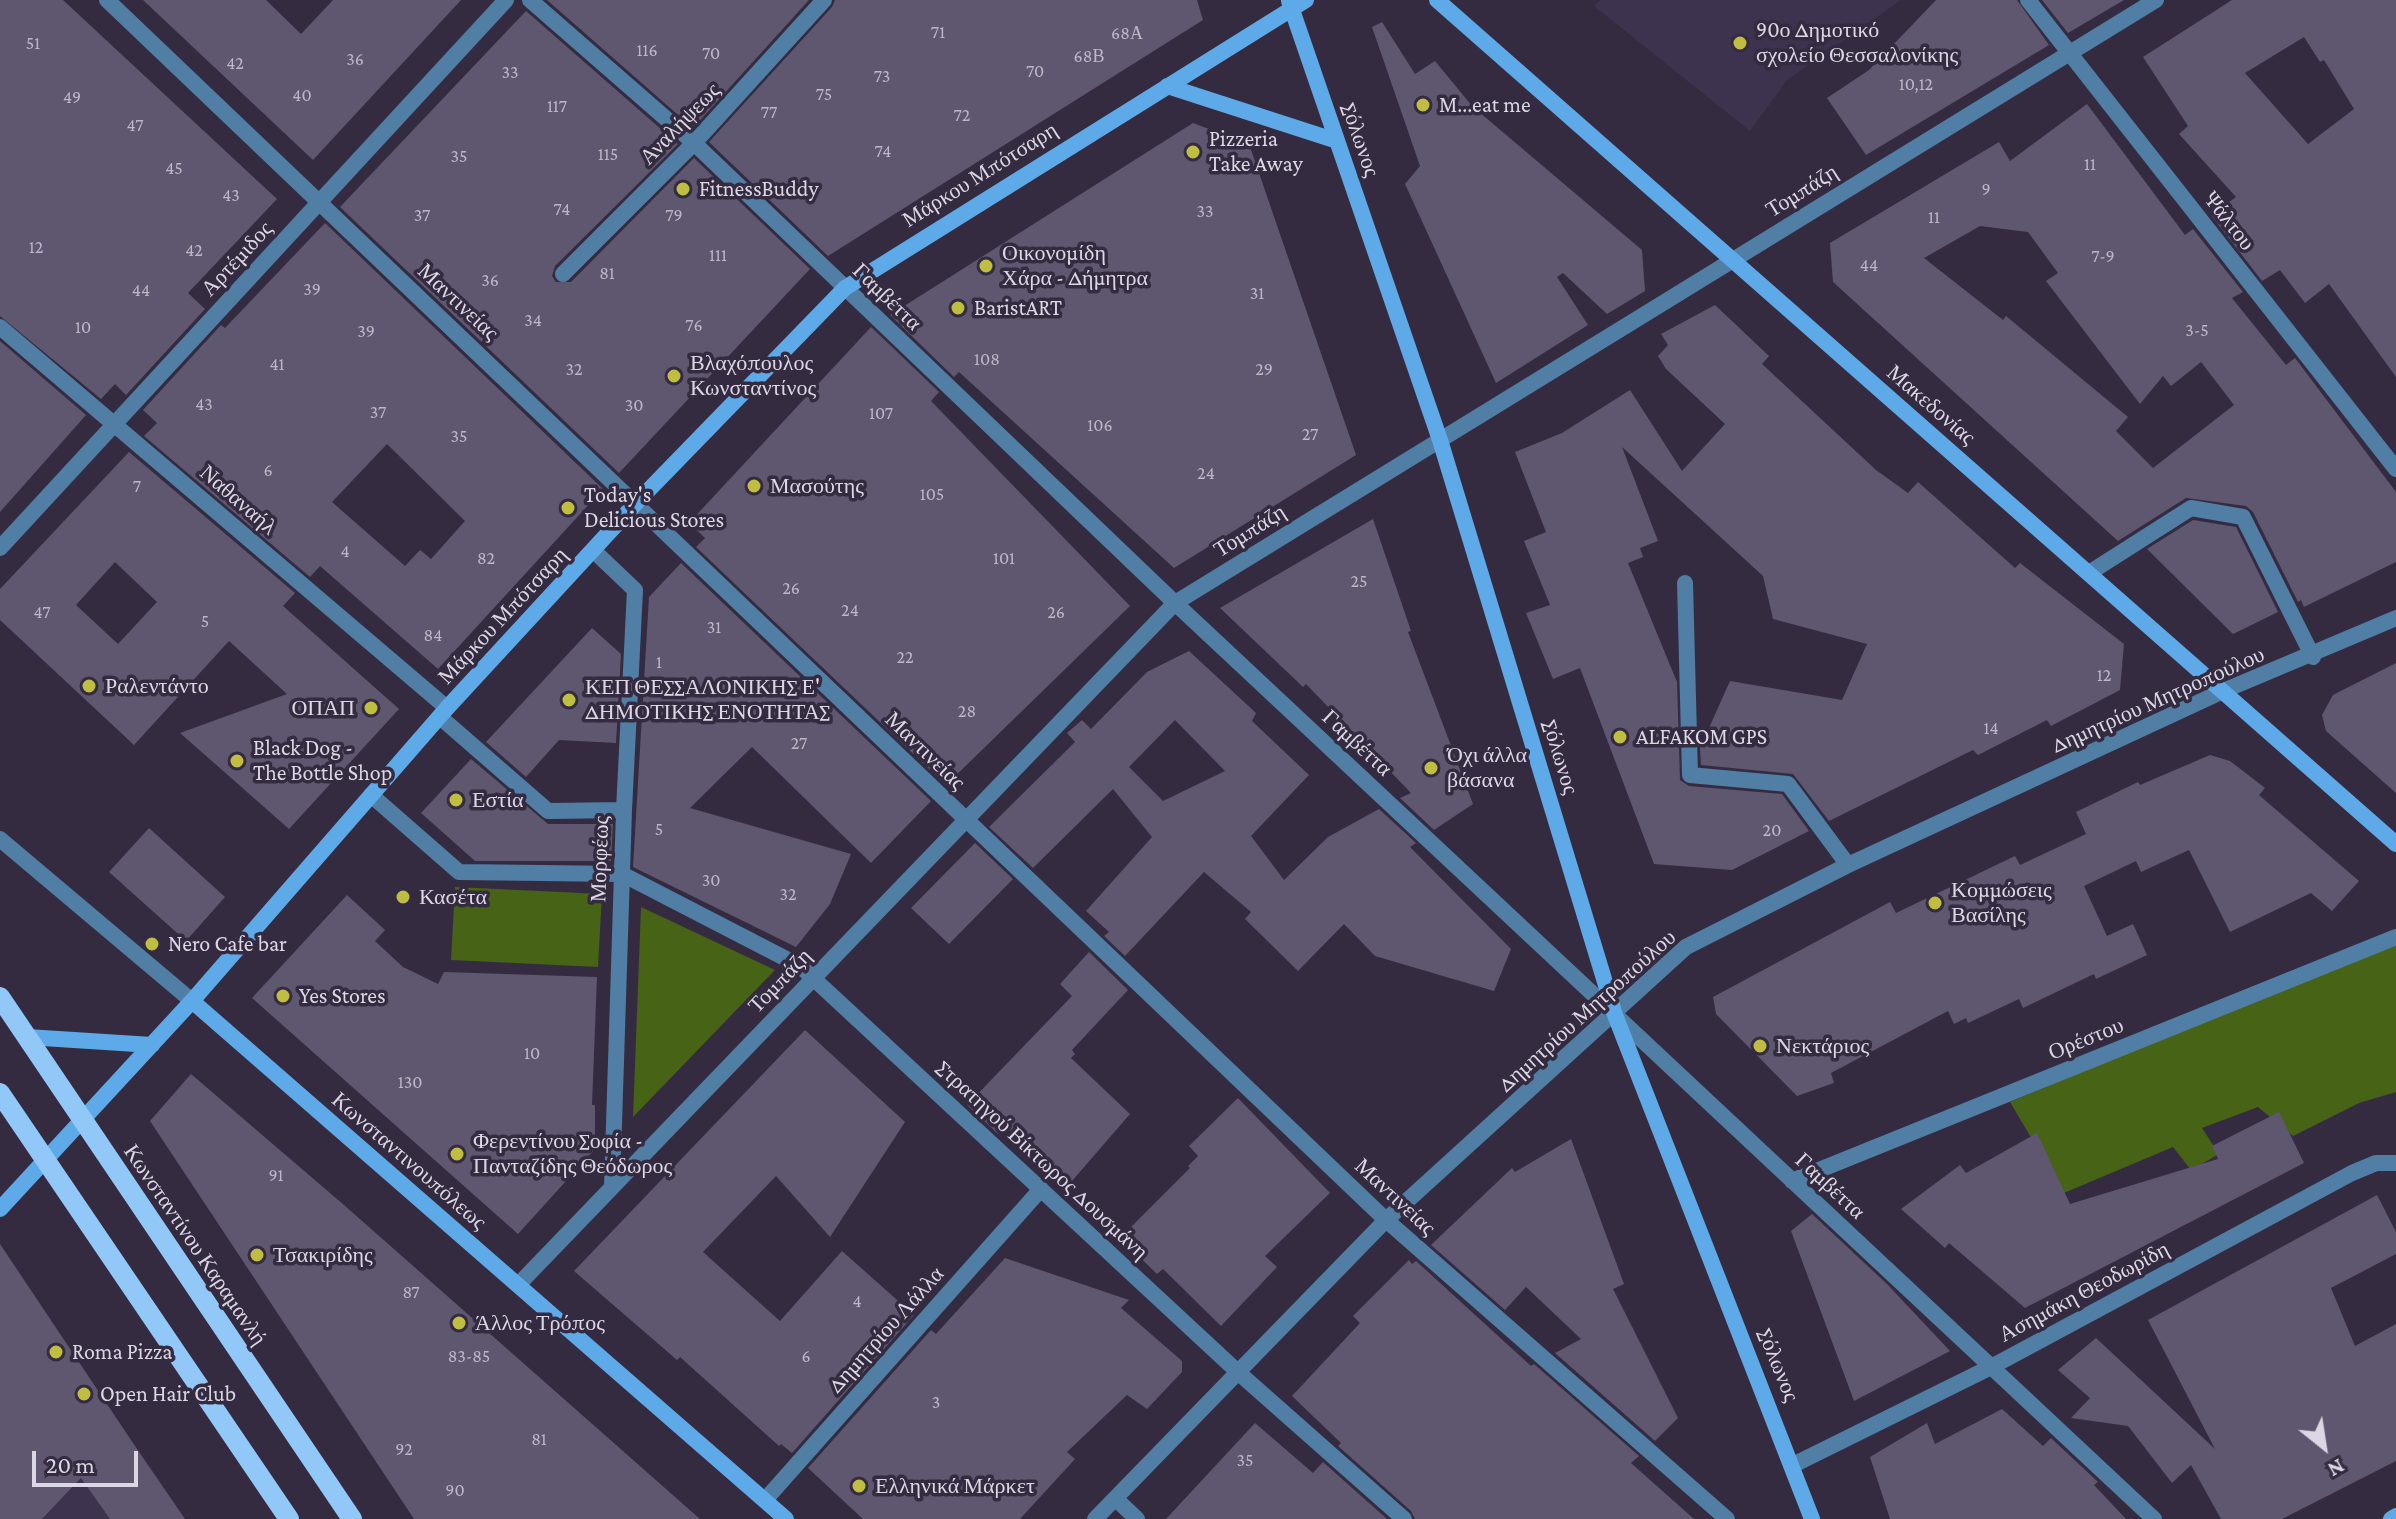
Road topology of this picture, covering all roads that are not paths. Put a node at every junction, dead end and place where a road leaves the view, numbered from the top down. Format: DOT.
graph roads {
  1 [pos="107,0"];
  2 [pos="506,0"];
  3 [pos="530,0"];
  4 [pos="824,0"];
  5 [pos="1437,0"];
  6 [pos="2028,0"];
  7 [pos="2156,0"];
  8 [pos="1295,3"];
  9 [pos="2069,53"];
  10 [pos="1167,86"];
  11 [pos="1337,141"];
  12 [pos="694,143"];
  13 [pos="320,202"];
  14 [pos="1733,260"];
  15 [pos="563,274"];
  16 [pos="845,288"];
  17 [pos="0,327"];
  18 [pos="115,423"];
  19 [pos="1440,440"];
  20 [pos="2396,469"];
  21 [pos="637,502"];
  22 [pos="0,548"];
  23 [pos="594,551"];
  24 [pos="2089,573"];
  25 [pos="1685,583"];
  26 [pos="1175,603"];
  27 [pos="2396,618"];
  28 [pos="2313,657"];
  29 [pos="2223,691"];
  30 [pos="444,713"];
  31 [pos="371,795"];
  32 [pos="624,810"];
  33 [pos="965,821"];
  34 [pos="0,839"];
  35 [pos="2396,844"];
  36 [pos="1848,865"];
  37 [pos="622,874"];
  38 [pos="2396,937"];
  39 [pos="813,978"];
  40 [pos="0,997"];
  41 [pos="192,1001"];
  42 [pos="1615,1015"];
  43 [pos="27,1037"];
  44 [pos="152,1045"];
  45 [pos="0,1093"];
  46 [pos="81,1121"];
  47 [pos="47,1159"];
  48 [pos="2396,1163"];
  49 [pos="1792,1181"];
  50 [pos="612,1187"];
  51 [pos="1041,1189"];
  52 [pos="0,1209"];
  53 [pos="1386,1220"];
  54 [pos="518,1285"];
  55 [pos="1991,1367"];
  56 [pos="1240,1374"];
  57 [pos="1793,1465"];
  58 [pos="765,1500"];
  59 [pos="1117,1500"];
  60 [pos="289,1519"];
  61 [pos="352,1519"];
  62 [pos="786,1519"];
  63 [pos="1095,1519"];
  64 [pos="1137,1519"];
  65 [pos="1404,1519"];
  66 [pos="1727,1519"];
  67 [pos="1812,1519"];
  68 [pos="2154,1519"];
  1 -- 13 [label="street, Μαντινείας"];
  2 -- 13 [label="street, Αρτέμιδος"];
  3 -- 12 [label="street, Γαμβέττα"];
  4 -- 12 [label="street, Αναλήψεως"];
  5 -- 14 [label="street, Μακεδονίας"];
  6 -- 9 [label="street, Ψάλτου"];
  7 -- 9 [label="street, Τομπάζη"];
  8 -- 10 [label="street, Μάρκου Μπότσαρη"];
  8 -- 11 [label="street, Σόλωνος"];
  9 -- 14 [label="street, Τομπάζη"];
  9 -- 20 [label="street, Ψάλτου"];
  10 -- 11 [label="street"];
  10 -- 16 [label="street, Μάρκου Μπότσαρη"];
  11 -- 19 [label="street, Σόλωνος"];
  12 -- 15 [label="street, Αναλήψεως"];
  12 -- 16 [label="street, Γαμβέττα"];
  13 -- 18 [label="street, Αρτέμιδος"];
  13 -- 21 [label="street, Μαντινείας"];
  14 -- 19 [label="street, Τομπάζη"];
  14 -- 24 [label="street, Μακεδονίας"];
  16 -- 21 [label="street, Μάρκου Μπότσαρη"];
  16 -- 26 [label="street, Γαμβέττα"];
  17 -- 18 [label="street, Ναθαναήλ"];
  18 -- 22 [label="street, Αρτέμιδος"];
  18 -- 30 [label="street, Ναθαναήλ"];
  19 -- 26 [label="street, Τομπάζη"];
  19 -- 42 [label="street, Σόλωνος"];
  21 -- 23 [label="street, Μάρκου Μπότσαρη"];
  21 -- 33 [label="street, Μαντινείας"];
  23 -- 30 [label="street, Μάρκου Μπότσαρη"];
  23 -- 32 [label="street, Μορφέως"];
  24 -- 28 [label="street"];
  24 -- 29 [label="street, Μακεδονίας"];
  25 -- 36 [label="street"];
  26 -- 33 [label="street, Τομπάζη"];
  26 -- 42 [label="street, Γαμβέττα"];
  27 -- 28 [label="street, Δημητρίου Μητροπούλου"];
  28 -- 29 [label="street, Δημητρίου Μητροπούλου"];
  29 -- 35 [label="street, Μακεδονίας"];
  29 -- 36 [label="street, Δημητρίου Μητροπούλου"];
  30 -- 31 [label="street, Μάρκου Μπότσαρη"];
  30 -- 32 [label="street, Ναθαναήλ"];
  31 -- 37 [label="street"];
  31 -- 41 [label="street, Μάρκου Μπότσαρη"];
  32 -- 37 [label="street, Μορφέως"];
  33 -- 39 [label="street, Τομπάζη"];
  33 -- 53 [label="street, Μαντινείας"];
  34 -- 41 [label="street, Κωνσταντινουπόλεως"];
  36 -- 42 [label="street, Δημητρίου Μητροπούλου"];
  37 -- 39 [label="street, Στρατηγού Βίκτωρος Δουσμάνη"];
  37 -- 50 [label="street, Μορφέως"];
  38 -- 49 [label="street, Ορέστου"];
  39 -- 50 [label="street, Τομπάζη"];
  39 -- 51 [label="street, Στρατηγού Βίκτωρος Δουσμάνη"];
  40 -- 43 [label="main road, Κωνσταντίνου Καραμανλή"];
  41 -- 44 [label="street, Μάρκου Μπότσαρη"];
  41 -- 54 [label="street, Κωνσταντινουπόλεως"];
  42 -- 49 [label="street, Γαμβέττα"];
  42 -- 53 [label="street, Δημητρίου Μητροπούλου"];
  42 -- 57 [label="street, Σόλωνος"];
  43 -- 44 [label="street"];
  43 -- 46 [label="main road, Κωνσταντίνου Καραμανλή"];
  44 -- 46 [label="street, Μάρκου Μπότσαρη"];
  45 -- 47 [label="main road"];
  46 -- 47 [label="street, Μάρκου Μπότσαρη"];
  46 -- 61 [label="main road, Κωνσταντίνου Καραμανλή"];
  47 -- 52 [label="street, Μάρκου Μπότσαρη"];
  47 -- 60 [label="main road"];
  48 -- 55 [label="street, Ασημάκη Θεοδωρίδη"];
  49 -- 55 [label="street, Γαμβέττα"];
  50 -- 54 [label="street, Τομπάζη"];
  51 -- 56 [label="street, Στρατηγού Βίκτωρος Δουσμάνη"];
  51 -- 58 [label="street, Δημητρίου Λάλλα"];
  53 -- 56 [label="street, Δημητρίου Μητροπούλου"];
  53 -- 66 [label="street, Μαντινείας"];
  54 -- 58 [label="street, Κωνσταντινουπόλεως"];
  55 -- 57 [label="street, Ασημάκη Θεοδωρίδη"];
  55 -- 68 [label="street, Γαμβέττα"];
  56 -- 59 [label="street, Δημητρίου Μητροπούλου"];
  56 -- 65 [label="street, Στρατηγού Βίκτωρος Δουσμάνη"];
  57 -- 67 [label="street, Σόλωνος"];
  58 -- 62 [label="street, Κωνσταντινουπόλεως"];
  59 -- 63 [label="street, Δημητρίου Μητροπούλου"];
  59 -- 64 [label="street"];
}
